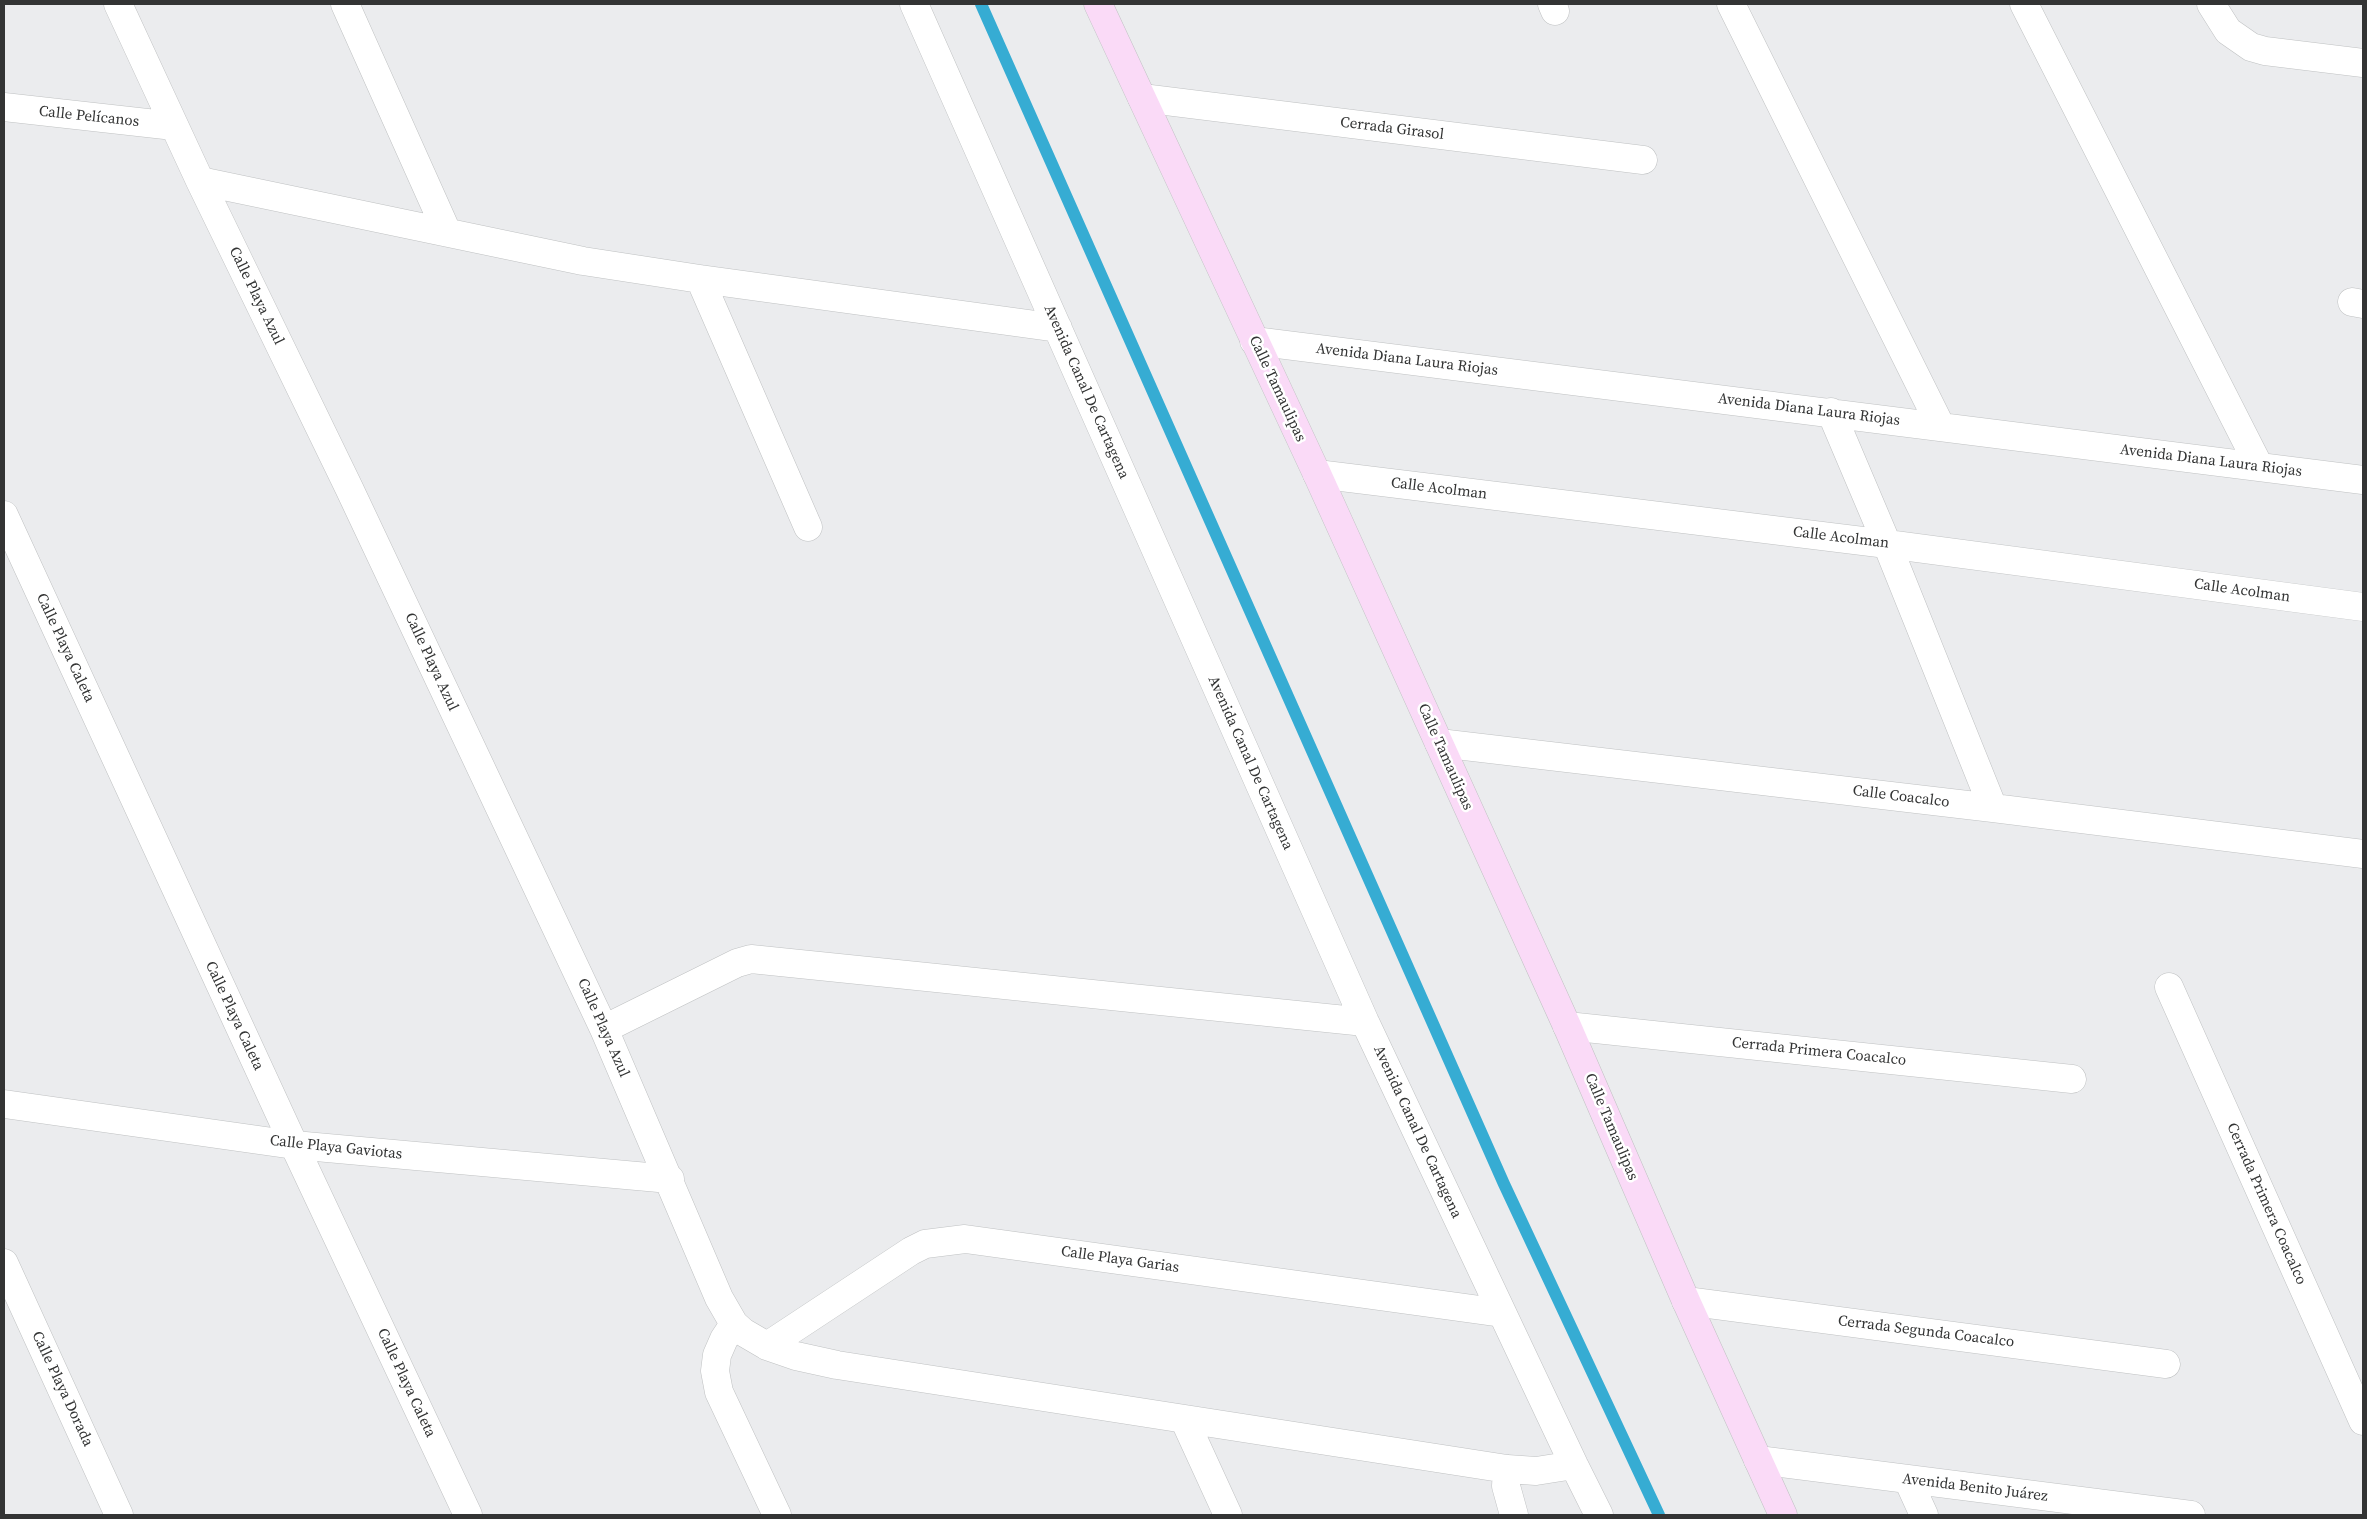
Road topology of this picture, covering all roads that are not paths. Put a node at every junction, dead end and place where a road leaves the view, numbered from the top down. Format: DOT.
graph roads {
  1 [pos="118,4"];
  2 [pos="345,4"];
  3 [pos="914,4"];
  4 [pos="1098,4"];
  5 [pos="1731,4"];
  6 [pos="2024,4"];
  7 [pos="2211,4"];
  8 [pos="2363,63"];
  9 [pos="1142,98"];
  10 [pos="4,107"];
  11 [pos="174,126"];
  12 [pos="1643,160"];
  13 [pos="200,181"];
  14 [pos="447,232"];
  15 [pos="700,279"];
  16 [pos="1058,328"];
  17 [pos="1254,342"];
  18 [pos="1831,412"];
  19 [pos="1941,427"];
  20 [pos="2259,466"];
  21 [pos="1317,474"];
  22 [pos="2363,480"];
  23 [pos="4,515"];
  24 [pos="808,527"];
  25 [pos="1887,544"];
  26 [pos="2363,607"];
  27 [pos="1439,743"];
  28 [pos="1993,808"];
  29 [pos="2363,854"];
  30 [pos="2168,987"];
  31 [pos="1365,1022"];
  32 [pos="1567,1026"];
  33 [pos="604,1029"];
  34 [pos="2072,1079"];
  35 [pos="4,1104"];
  36 [pos="294,1145"];
  37 [pos="670,1179"];
  38 [pos="4,1263"];
  39 [pos="1686,1301"];
  40 [pos="1502,1313"];
  41 [pos="734,1324"];
  42 [pos="767,1346"];
  43 [pos="2166,1364"];
  44 [pos="1184,1419"];
  45 [pos="2363,1421"];
  46 [pos="1758,1460"];
  47 [pos="1574,1465"];
  48 [pos="1507,1469"];
  49 [pos="1908,1480"];
  50 [pos="119,1515"];
  51 [pos="468,1515"];
  52 [pos="777,1515"];
  53 [pos="1228,1515"];
  54 [pos="1514,1515"];
  55 [pos="1599,1515"];
  56 [pos="1783,1515"];
  57 [pos="1924,1515"];
  58 [pos="2185,1515"];
  1 -- 11 [label="street, Calle Playa Azul"];
  2 -- 14 [label="street"];
  3 -- 16 [label="street, Avenida Canal De Cartagena"];
  4 -- 9 [label="street, Calle Tamaulipas"];
  5 -- 19 [label="street"];
  6 -- 20 [label="street"];
  7 -- 8 [label="street"];
  9 -- 12 [label="street, Cerrada Girasol"];
  9 -- 17 [label="street, Calle Tamaulipas"];
  10 -- 11 [label="street, Calle Pelícanos"];
  11 -- 13 [label="street, Calle Playa Azul"];
  13 -- 14 [label="street"];
  13 -- 33 [label="street, Calle Playa Azul"];
  14 -- 15 [label="street"];
  15 -- 16 [label="street"];
  15 -- 24 [label="street"];
  16 -- 31 [label="street, Avenida Canal De Cartagena"];
  17 -- 18 [label="street, Avenida Diana Laura Riojas"];
  17 -- 21 [label="street, Calle Tamaulipas"];
  18 -- 19 [label="street, Avenida Diana Laura Riojas"];
  18 -- 25 [label="street"];
  19 -- 20 [label="street, Avenida Diana Laura Riojas"];
  20 -- 22 [label="street, Avenida Diana Laura Riojas"];
  21 -- 25 [label="street, Calle Acolman"];
  21 -- 27 [label="street, Calle Tamaulipas"];
  23 -- 36 [label="street, Calle Playa Caleta"];
  25 -- 26 [label="street, Calle Acolman"];
  25 -- 28 [label="street"];
  27 -- 28 [label="street, Calle Coacalco"];
  27 -- 32 [label="street, Calle Tamaulipas"];
  28 -- 29 [label="street, Calle Coacalco"];
  30 -- 45 [label="street, Cerrada Primera Coacalco"];
  31 -- 33 [label="street"];
  31 -- 40 [label="street, Avenida Canal De Cartagena"];
  32 -- 34 [label="street, Cerrada Primera Coacalco"];
  32 -- 39 [label="street, Calle Tamaulipas"];
  33 -- 37 [label="street, Calle Playa Azul"];
  35 -- 36 [label="street, Calle Playa Gaviotas"];
  36 -- 37 [label="street, Calle Playa Gaviotas"];
  36 -- 51 [label="street, Calle Playa Caleta"];
  37 -- 41 [label="street, Calle Playa Azul"];
  38 -- 50 [label="street, Calle Playa Dorada"];
  39 -- 43 [label="street, Cerrada Segunda Coacalco"];
  39 -- 46 [label="street, Calle Tamaulipas"];
  40 -- 42 [label="street, Calle Playa Garias"];
  40 -- 47 [label="street, Avenida Canal De Cartagena"];
  41 -- 42 [label="street"];
  41 -- 52 [label="street"];
  42 -- 44 [label="street"];
  44 -- 48 [label="street"];
  44 -- 53 [label="street"];
  46 -- 49 [label="street, Avenida Benito Juárez"];
  46 -- 56 [label="street, Calle Tamaulipas"];
  47 -- 48 [label="street"];
  47 -- 55 [label="street, Avenida Canal De Cartagena"];
  48 -- 54 [label="street"];
  49 -- 57 [label="street"];
  49 -- 58 [label="street, Avenida Benito Juárez"];
}
